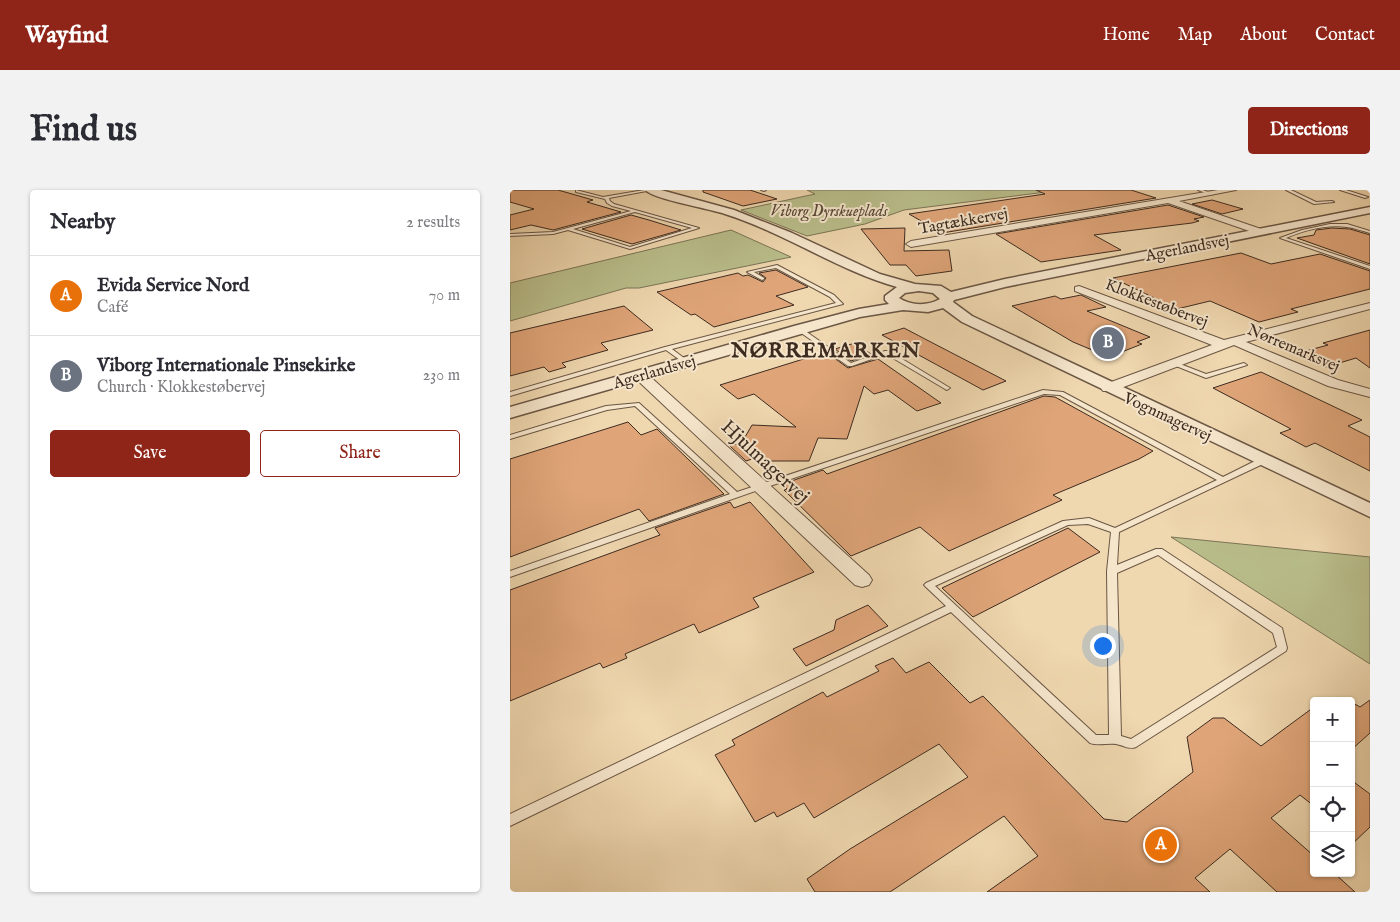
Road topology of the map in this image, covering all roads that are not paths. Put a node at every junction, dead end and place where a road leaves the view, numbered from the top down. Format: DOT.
graph roads {
  1 [pos="650,190"];
  2 [pos="1200,190"];
  3 [pos="1232,190"];
  4 [pos="1288,190"];
  5 [pos="1342,190"];
  6 [pos="577,191"];
  7 [pos="1211,194"];
  8 [pos="1366,196"];
  9 [pos="607,198"];
  10 [pos="1169,200"];
  11 [pos="1332,202"];
  12 [pos="1370,210"];
  13 [pos="637,211"];
  14 [pos="569,229"];
  15 [pos="1262,232"];
  16 [pos="1370,232"];
  17 [pos="510,236"];
  18 [pos="911,244"];
  19 [pos="1370,268"];
  20 [pos="876,277"];
  21 [pos="762,279"];
  22 [pos="912,288"];
  23 [pos="1079,289"];
  24 [pos="945,297"];
  25 [pos="897,299"];
  26 [pos="1370,306"];
  27 [pos="926,307"];
  28 [pos="967,320"];
  29 [pos="799,329"];
  30 [pos="1229,343"];
  31 [pos="667,348"];
  32 [pos="686,362"];
  33 [pos="1173,363"];
  34 [pos="1244,366"];
  35 [pos="640,375"];
  36 [pos="947,388"];
  37 [pos="1108,388"];
  38 [pos="1370,393"];
  39 [pos="510,394"];
  40 [pos="510,413"];
  41 [pos="510,437"];
  42 [pos="1262,460"];
  43 [pos="1223,480"];
  44 [pos="761,486"];
  45 [pos="736,495"];
  46 [pos="1370,511"];
  47 [pos="1115,532"];
  48 [pos="1112,571"];
  49 [pos="510,574"];
  50 [pos="862,580"];
  51 [pos="953,607"];
  52 [pos="1116,739"];
  53 [pos="510,820"];
  1 -- 9 [label="lane"];
  1 -- 20 [label="street"];
  2 -- 7 [label="lane"];
  3 -- 7 [label="street, Tagtækkervej"];
  4 -- 11 [label="lane"];
  5 -- 8 [label="lane"];
  6 -- 9 [label="lane"];
  7 -- 10 [label="street, Tagtækkervej"];
  9 -- 13 [label="lane"];
  10 -- 15 [label="street, Tagtækkervej"];
  10 -- 18 [label="street, Tagtækkervej"];
  12 -- 15 [label="street, Agerlandsvej"];
  13 -- 14 [label="lane"];
  13 -- 14 [label="lane"];
  14 -- 17 [label="lane"];
  15 -- 24 [label="street, Agerlandsvej"];
  16 -- 19 [label="lane"];
  20 -- 22 [label="street"];
  20 -- 25 [label="street"];
  21 -- 31 [label="lane"];
  22 -- 24 [label="street"];
  22 -- 25 [label="street"];
  23 -- 30 [label="street, Klokkestøbervej"];
  24 -- 27 [label="street, Agerlandsvej"];
  24 -- 28 [label="street, Vognmagervej"];
  25 -- 27 [label="street"];
  25 -- 29 [label="street, Agerlandsvej"];
  26 -- 30 [label="street, Klokkestøbervej"];
  27 -- 28 [label="street, Vognmagervej"];
  28 -- 37 [label="street, Vognmagervej"];
  29 -- 32 [label="street, Agerlandsvej"];
  29 -- 36 [label="lane"];
  30 -- 33 [label="street, Klokkestøbervej"];
  30 -- 38 [label="street, Nørremarksvej"];
  31 -- 32 [label="lane"];
  31 -- 39 [label="lane"];
  32 -- 35 [label="street, Agerlandsvej"];
  33 -- 34 [label="lane"];
  33 -- 37 [label="street, Klokkestøbervej"];
  35 -- 40 [label="street, Agerlandsvej"];
  35 -- 44 [label="street, Hjulmagervej"];
  37 -- 42 [label="street, Vognmagervej"];
  41 -- 45 [label="lane"];
  42 -- 43 [label="lane"];
  42 -- 46 [label="street, Vognmagervej"];
  43 -- 44 [label="lane"];
  43 -- 47 [label="lane"];
  44 -- 45 [label="lane"];
  44 -- 50 [label="street, Hjulmagervej"];
  45 -- 49 [label="lane"];
  47 -- 48 [label="lane"];
  47 -- 51 [label="lane"];
  48 -- 52 [label="lane"];
  48 -- 52 [label="lane"];
  51 -- 52 [label="lane"];
  51 -- 53 [label="lane"];
}
